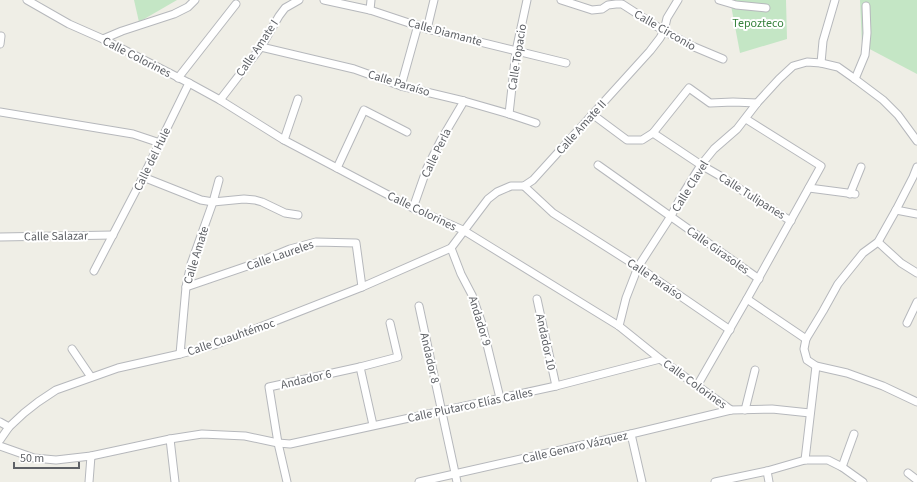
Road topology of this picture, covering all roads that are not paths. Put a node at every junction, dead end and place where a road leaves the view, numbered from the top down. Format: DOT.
graph roads {
  1 [pos="27,0"];
  2 [pos="195,0"];
  3 [pos="299,0"];
  4 [pos="324,0"];
  5 [pos="371,0"];
  6 [pos="434,0"];
  7 [pos="527,0"];
  8 [pos="561,0"];
  9 [pos="678,0"];
  10 [pos="719,0"];
  11 [pos="835,0"];
  12 [pos="236,4"];
  13 [pos="866,6"];
  14 [pos="766,8"];
  15 [pos="370,10"];
  16 [pos="418,25"];
  17 [pos="427,29"];
  18 [pos="664,31"];
  19 [pos="104,39"];
  20 [pos="261,47"];
  21 [pos="516,51"];
  22 [pos="724,59"];
  23 [pos="566,63"];
  24 [pos="821,63"];
  25 [pos="178,78"];
  26 [pos="855,78"];
  27 [pos="189,83"];
  28 [pos="401,86"];
  29 [pos="298,99"];
  30 [pos="220,100"];
  31 [pos="464,101"];
  32 [pos="757,103"];
  33 [pos="0,112"];
  34 [pos="509,114"];
  35 [pos="592,114"];
  36 [pos="746,119"];
  37 [pos="536,122"];
  38 [pos="407,132"];
  39 [pos="653,133"];
  40 [pos="284,140"];
  41 [pos="917,141"];
  42 [pos="160,143"];
  43 [pos="598,165"];
  44 [pos="701,165"];
  45 [pos="860,167"];
  46 [pos="917,167"];
  47 [pos="337,168"];
  48 [pos="143,178"];
  49 [pos="219,180"];
  50 [pos="524,186"];
  51 [pos="809,188"];
  52 [pos="213,202"];
  53 [pos="413,208"];
  54 [pos="896,210"];
  55 [pos="298,214"];
  56 [pos="917,214"];
  57 [pos="671,216"];
  58 [pos="791,221"];
  59 [pos="463,230"];
  60 [pos="113,235"];
  61 [pos="0,237"];
  62 [pos="878,242"];
  63 [pos="451,248"];
  64 [pos="638,267"];
  65 [pos="94,271"];
  66 [pos="917,273"];
  67 [pos="759,279"];
  68 [pos="186,287"];
  69 [pos="362,287"];
  70 [pos="537,299"];
  71 [pos="747,299"];
  72 [pos="917,302"];
  73 [pos="419,306"];
  74 [pos="390,323"];
  75 [pos="907,324"];
  76 [pos="619,326"];
  77 [pos="730,330"];
  78 [pos="806,339"];
  79 [pos="72,348"];
  80 [pos="180,354"];
  81 [pos="660,358"];
  82 [pos="816,366"];
  83 [pos="360,367"];
  84 [pos="755,370"];
  85 [pos="91,377"];
  86 [pos="556,386"];
  87 [pos="697,386"];
  88 [pos="500,398"];
  89 [pos="917,402"];
  90 [pos="731,410"];
  91 [pos="745,410"];
  92 [pos="442,411"];
  93 [pos="810,414"];
  94 [pos="0,422"];
  95 [pos="373,425"];
  96 [pos="9,427"];
  97 [pos="631,434"];
  98 [pos="854,434"];
  99 [pos="170,439"];
  100 [pos="0,440"];
  101 [pos="278,443"];
  102 [pos="0,446"];
  103 [pos="91,456"];
  104 [pos="805,460"];
  105 [pos="842,467"];
  106 [pos="767,471"];
  107 [pos="908,473"];
  108 [pos="456,474"];
  109 [pos="917,480"];
  110 [pos="90,482"];
  111 [pos="175,482"];
  112 [pos="287,482"];
  113 [pos="419,482"];
  114 [pos="457,482"];
  115 [pos="642,482"];
  116 [pos="715,482"];
  117 [pos="769,482"];
  118 [pos="863,482"];
  1 -- 19 [label="street, Calle Colorines"];
  2 -- 19 [label="street"];
  3 -- 20 [label="street, Calle Amate I"];
  4 -- 15 [label="street, Calle Diamante"];
  5 -- 15 [label="street"];
  6 -- 17 [label="street"];
  7 -- 21 [label="street, Calle Topacio"];
  8 -- 18 [label="street, Calle Circonio"];
  9 -- 18 [label="street, Calle Amate II"];
  10 -- 14 [label="street"];
  11 -- 24 [label="street"];
  12 -- 25 [label="street"];
  13 -- 26 [label="street"];
  15 -- 16 [label="street, Calle Diamante"];
  16 -- 17 [label="street, Calle Diamante"];
  16 -- 28 [label="street"];
  17 -- 21 [label="street, Calle Diamante"];
  18 -- 22 [label="street, Calle Circonio"];
  18 -- 35 [label="street, Calle Amate II"];
  19 -- 25 [label="street, Calle Colorines"];
  20 -- 28 [label="street, Calle Paraíso"];
  20 -- 30 [label="street, Calle Amate I"];
  21 -- 23 [label="street, Calle Diamante"];
  21 -- 34 [label="street, Calle Topacio"];
  24 -- 26 [label="street"];
  24 -- 32 [label="street, Calle Clavel"];
  25 -- 27 [label="street, Calle Colorines"];
  26 -- 41 [label="street"];
  27 -- 30 [label="street, Calle Colorines"];
  27 -- 42 [label="street, Calle del Hule"];
  28 -- 31 [label="street, Calle Paraíso"];
  29 -- 40 [label="street"];
  30 -- 40 [label="street, Calle Colorines"];
  31 -- 34 [label="street, Calle Paraíso"];
  31 -- 53 [label="street, Calle Perla"];
  32 -- 36 [label="street, Calle Clavel"];
  32 -- 39 [label="street"];
  33 -- 42 [label="street"];
  34 -- 37 [label="street, Calle Paraíso"];
  35 -- 39 [label="street"];
  35 -- 50 [label="street, Calle Amate II"];
  36 -- 44 [label="street, Calle Clavel"];
  36 -- 51 [label="street"];
  38 -- 47 [label="street"];
  39 -- 44 [label="street, Calle Tulipanes"];
  40 -- 47 [label="street, Calle Colorines"];
  42 -- 48 [label="street, Calle del Hule"];
  43 -- 57 [label="street, Calle Girasoles"];
  44 -- 57 [label="street, Calle Clavel"];
  44 -- 58 [label="street, Calle Tulipanes"];
  45 -- 51 [label="street"];
  46 -- 54 [label="street"];
  47 -- 53 [label="street, Calle Colorines"];
  48 -- 52 [label="street"];
  48 -- 60 [label="street, Calle del Hule"];
  49 -- 52 [label="street, Calle Amate"];
  50 -- 59 [label="street"];
  50 -- 64 [label="street, Calle Paraíso"];
  51 -- 58 [label="street"];
  52 -- 55 [label="street"];
  52 -- 68 [label="street, Calle Amate"];
  53 -- 59 [label="street, Calle Colorines"];
  54 -- 56 [label="street"];
  54 -- 62 [label="street"];
  57 -- 64 [label="street, Calle Clavel"];
  57 -- 67 [label="street, Calle Girasoles"];
  58 -- 67 [label="street"];
  59 -- 63 [label="street"];
  59 -- 76 [label="street, Calle Colorines"];
  60 -- 61 [label="street, Calle Salazar"];
  60 -- 65 [label="street, Calle del Hule"];
  62 -- 66 [label="street"];
  62 -- 78 [label="street"];
  63 -- 69 [label="street, Calle Cuauhtémoc"];
  63 -- 88 [label="street, Andador 9"];
  64 -- 76 [label="street, Calle Clavel"];
  64 -- 77 [label="street, Calle Paraíso"];
  67 -- 71 [label="street"];
  68 -- 69 [label="street, Calle Laureles"];
  68 -- 80 [label="street, Calle Amate"];
  69 -- 80 [label="street, Calle Cuauhtémoc"];
  70 -- 86 [label="street, Andador 10"];
  71 -- 77 [label="street"];
  71 -- 78 [label="street"];
  72 -- 75 [label="street"];
  73 -- 92 [label="street, Andador 8"];
  74 -- 83 [label="street, Andador 6"];
  76 -- 81 [label="street, Calle Colorines"];
  77 -- 87 [label="street"];
  78 -- 82 [label="street"];
  79 -- 85 [label="street"];
  80 -- 85 [label="street, Calle Cuauhtémoc"];
  81 -- 86 [label="street, Calle Plutarco Elías Calles"];
  81 -- 87 [label="street, Calle Colorines"];
  82 -- 89 [label="street"];
  82 -- 93 [label="street"];
  83 -- 95 [label="street"];
  83 -- 101 [label="street, Andador 6"];
  84 -- 91 [label="street"];
  85 -- 96 [label="street, Calle Cuauhtémoc"];
  86 -- 88 [label="street, Calle Plutarco Elías Calles"];
  87 -- 90 [label="street, Calle Colorines"];
  88 -- 92 [label="street, Calle Plutarco Elías Calles"];
  90 -- 91 [label="street, Calle Colorines"];
  90 -- 97 [label="street, Calle Genaro Vázquez"];
  91 -- 93 [label="street, Calle Colorines"];
  92 -- 95 [label="street, Calle Plutarco Elías Calles"];
  92 -- 108 [label="street, Andador 8"];
  93 -- 104 [label="street"];
  94 -- 96 [label="street"];
  95 -- 101 [label="street, Calle Plutarco Elías Calles"];
  96 -- 100 [label="street, Calle Cuauhtémoc"];
  97 -- 108 [label="street, Calle Genaro Vázquez"];
  97 -- 115 [label="street"];
  98 -- 105 [label="street"];
  99 -- 101 [label="street, Calle Plutarco Elías Calles"];
  99 -- 103 [label="street, Calle Plutarco Elías Calles"];
  99 -- 111 [label="street"];
  101 -- 112 [label="street"];
  102 -- 103 [label="street, Calle Plutarco Elías Calles"];
  103 -- 110 [label="street"];
  104 -- 105 [label="street"];
  104 -- 106 [label="street"];
  105 -- 118 [label="street"];
  106 -- 116 [label="street"];
  106 -- 117 [label="street"];
  107 -- 109 [label="street"];
  108 -- 113 [label="street, Calle Genaro Vázquez"];
  108 -- 114 [label="street, Andador 8"];
}
